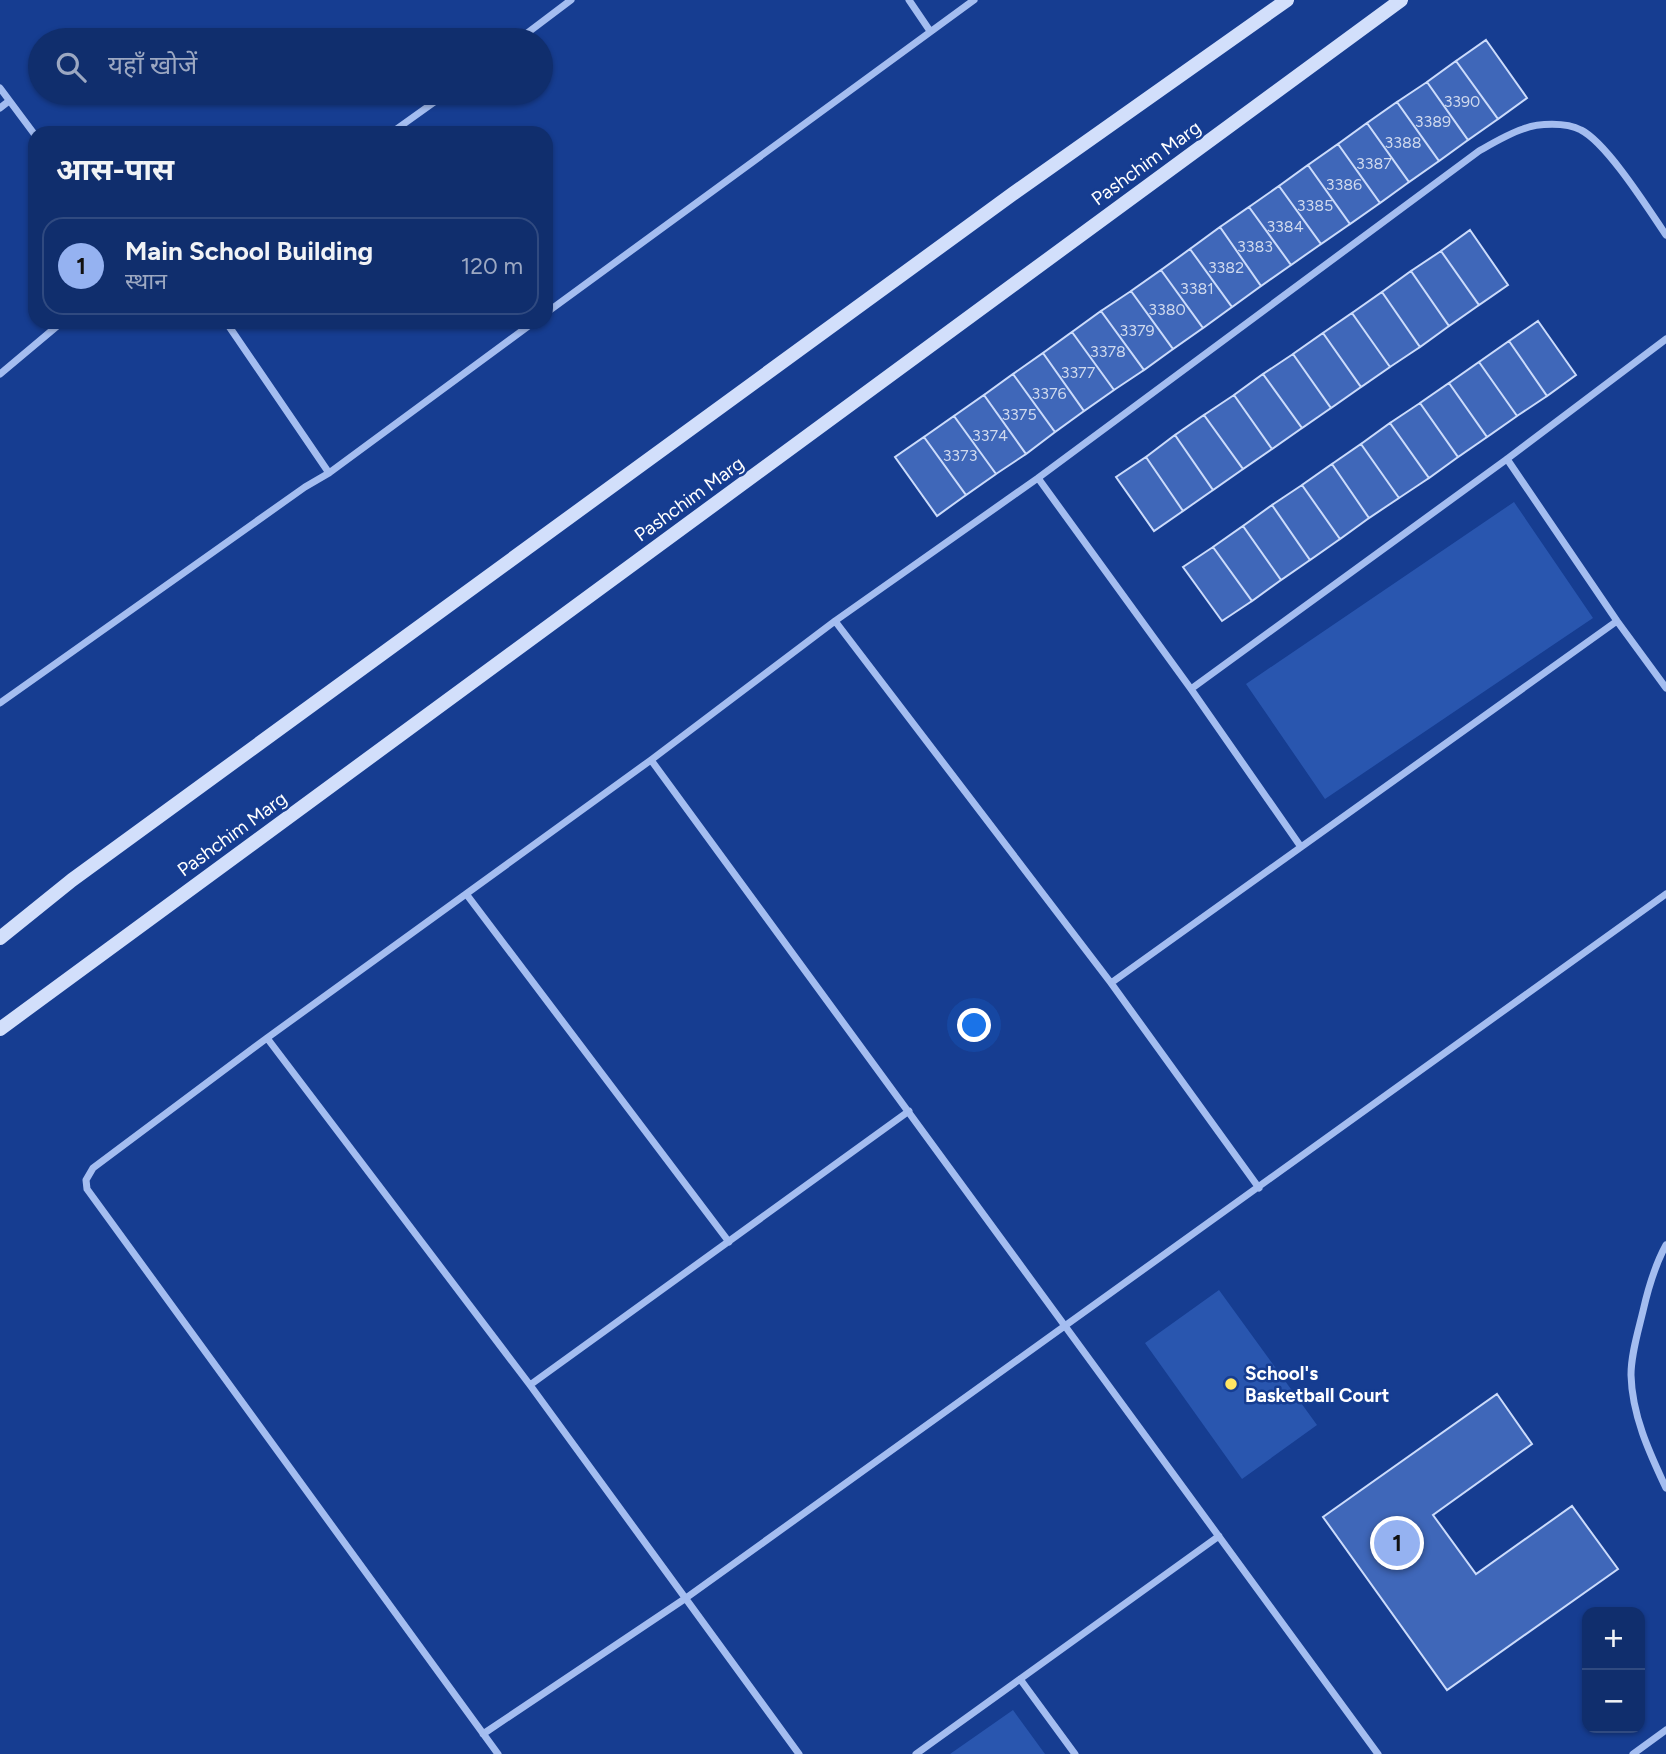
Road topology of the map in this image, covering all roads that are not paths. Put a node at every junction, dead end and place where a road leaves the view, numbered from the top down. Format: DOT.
graph roads {
  1 [pos="571,0"];
  2 [pos="908,0"];
  3 [pos="974,0"];
  4 [pos="1287,0"];
  5 [pos="1401,0"];
  6 [pos="534,28"];
  7 [pos="930,31"];
  8 [pos="0,88"];
  9 [pos="9,101"];
  10 [pos="430,105"];
  11 [pos="0,108"];
  12 [pos="28,126"];
  13 [pos="401,126"];
  14 [pos="1666,235"];
  15 [pos="553,308"];
  16 [pos="54,329"];
  17 [pos="231,329"];
  18 [pos="524,329"];
  19 [pos="1666,339"];
  20 [pos="0,374"];
  21 [pos="1507,459"];
  22 [pos="329,473"];
  23 [pos="1038,478"];
  24 [pos="835,621"];
  25 [pos="1617,621"];
  26 [pos="1666,688"];
  27 [pos="1191,689"];
  28 [pos="0,703"];
  29 [pos="651,760"];
  30 [pos="1301,847"];
  31 [pos="1666,894"];
  32 [pos="467,895"];
  33 [pos="0,938"];
  34 [pos="1111,983"];
  35 [pos="0,1029"];
  36 [pos="267,1038"];
  37 [pos="909,1111"];
  38 [pos="1259,1188"];
  39 [pos="729,1242"];
  40 [pos="1666,1245"];
  41 [pos="1066,1326"];
  42 [pos="530,1385"];
  43 [pos="1666,1488"];
  44 [pos="1219,1536"];
  45 [pos="686,1598"];
  46 [pos="1020,1679"];
  47 [pos="1666,1730"];
  48 [pos="483,1734"];
  49 [pos="498,1754"];
  50 [pos="799,1754"];
  51 [pos="916,1754"];
  52 [pos="1075,1754"];
  53 [pos="1378,1754"];
  54 [pos="1633,1754"];
  1 -- 6 [label="street"];
  2 -- 7 [label="street"];
  3 -- 7 [label="street"];
  4 -- 33 [label="main road"];
  5 -- 35 [label="main road, Pashchim Marg"];
  7 -- 15 [label="street"];
  8 -- 9 [label="street"];
  9 -- 11 [label="street"];
  9 -- 12 [label="street"];
  10 -- 13 [label="street"];
  14 -- 23 [label="street"];
  16 -- 20 [label="street"];
  17 -- 22 [label="street"];
  18 -- 22 [label="street"];
  19 -- 21 [label="street"];
  21 -- 25 [label="street"];
  21 -- 27 [label="street"];
  22 -- 28 [label="street"];
  23 -- 24 [label="street"];
  23 -- 27 [label="street"];
  24 -- 29 [label="street"];
  24 -- 34 [label="street"];
  25 -- 26 [label="street"];
  25 -- 30 [label="street"];
  27 -- 30 [label="street"];
  29 -- 32 [label="street"];
  29 -- 37 [label="street"];
  30 -- 34 [label="street"];
  31 -- 38 [label="street"];
  32 -- 36 [label="street"];
  32 -- 39 [label="street"];
  34 -- 38 [label="street"];
  36 -- 42 [label="street"];
  36 -- 48 [label="street"];
  37 -- 39 [label="street"];
  37 -- 41 [label="street"];
  38 -- 41 [label="street"];
  39 -- 42 [label="street"];
  40 -- 43 [label="street"];
  41 -- 44 [label="street"];
  41 -- 45 [label="street"];
  42 -- 45 [label="street"];
  44 -- 46 [label="street"];
  44 -- 53 [label="street"];
  45 -- 48 [label="street"];
  45 -- 50 [label="street"];
  46 -- 51 [label="street"];
  46 -- 52 [label="street"];
  47 -- 54 [label="street"];
  48 -- 49 [label="street"];
}
